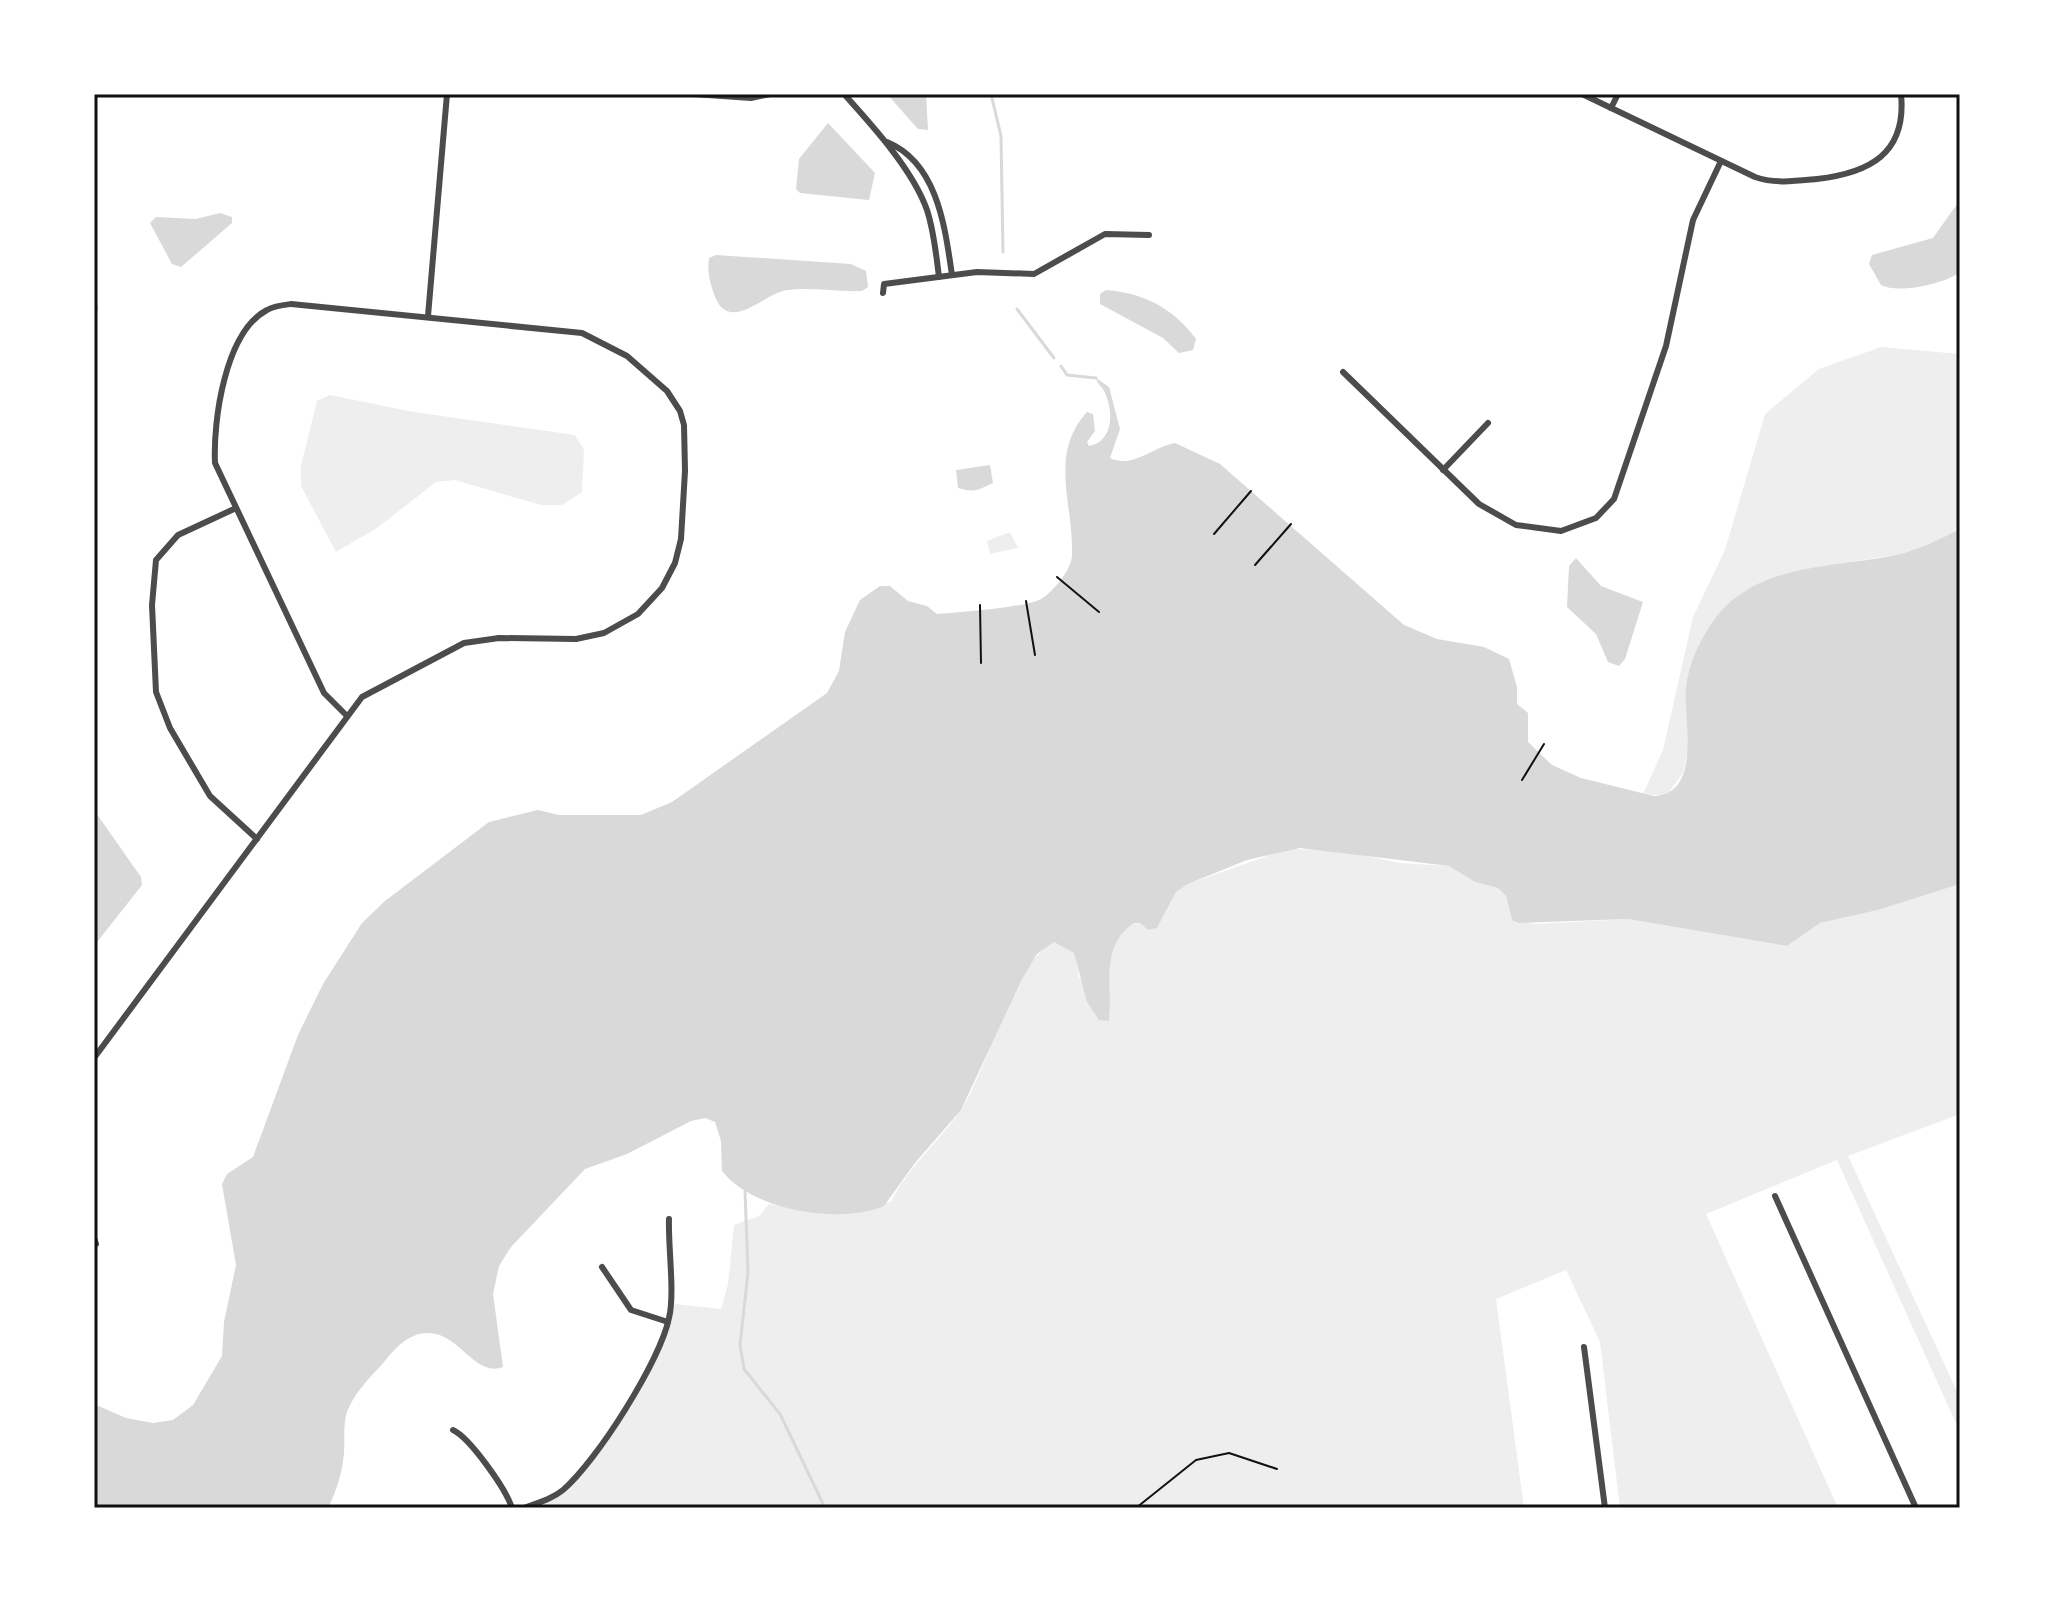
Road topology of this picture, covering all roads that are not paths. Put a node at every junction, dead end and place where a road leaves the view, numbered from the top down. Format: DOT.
graph roads {
  1 [pos="447,94"];
  2 [pos="693,94"];
  3 [pos="770,94"];
  4 [pos="844,94"];
  5 [pos="1582,94"];
  6 [pos="1618,94"];
  7 [pos="1901,94"];
  8 [pos="1611,108"];
  9 [pos="887,142"];
  10 [pos="1721,161"];
  11 [pos="1149,235"];
  12 [pos="952,275"];
  13 [pos="939,277"];
  14 [pos="883,293"];
  15 [pos="428,316"];
  16 [pos="1343,372"];
  17 [pos="1488,423"];
  18 [pos="1443,470"];
  19 [pos="234,509"];
  20 [pos="347,716"];
  21 [pos="257,839"];
  22 [pos="94,1058"];
  23 [pos="1775,1196"];
  24 [pos="669,1219"];
  25 [pos="602,1267"];
  26 [pos="668,1322"];
  27 [pos="1584,1347"];
  28 [pos="453,1430"];
  29 [pos="512,1508"];
  30 [pos="524,1508"];
  31 [pos="1605,1508"];
  32 [pos="1916,1508"];
  1 -- 15 [label="street"];
  2 -- 3 [label="street"];
  4 -- 9 [label="street"];
  5 -- 8 [label="street"];
  6 -- 8 [label="street"];
  7 -- 10 [label="street"];
  8 -- 10 [label="street"];
  9 -- 12 [label="street"];
  9 -- 13 [label="street"];
  10 -- 18 [label="street"];
  11 -- 12 [label="street"];
  12 -- 13 [label="street"];
  13 -- 14 [label="street"];
  15 -- 19 [label="street"];
  15 -- 20 [label="street"];
  16 -- 18 [label="street"];
  17 -- 18 [label="street"];
  19 -- 20 [label="street"];
  19 -- 21 [label="street"];
  20 -- 21 [label="street"];
  21 -- 22 [label="street"];
  23 -- 32 [label="street"];
  24 -- 26 [label="street"];
  25 -- 26 [label="street"];
  26 -- 30 [label="street"];
  27 -- 31 [label="street"];
  28 -- 29 [label="street"];
}
